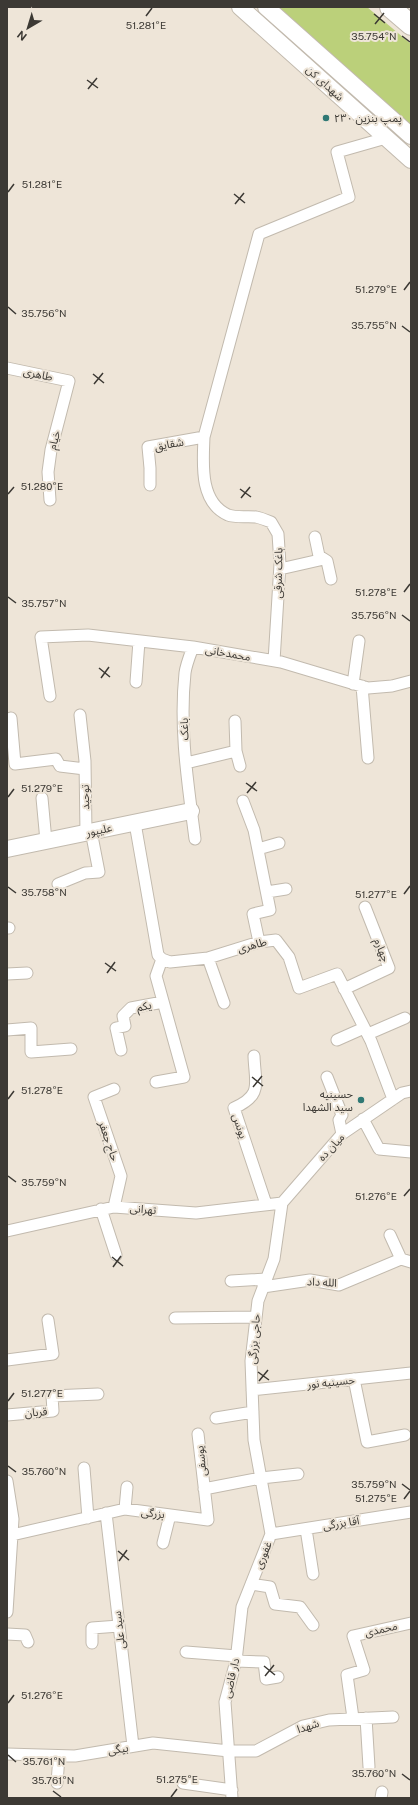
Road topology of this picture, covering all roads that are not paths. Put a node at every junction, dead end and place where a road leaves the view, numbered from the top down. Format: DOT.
graph roads {
  1 [pos="240,7"];
  2 [pos="266,7"];
  3 [pos="390,7"];
  4 [pos="411,25"];
  5 [pos="411,136"];
  6 [pos="386,138"];
  7 [pos="411,160"];
  8 [pos="7,368"];
  9 [pos="69,381"];
  10 [pos="204,437"];
  11 [pos="150,485"];
  12 [pos="50,500"];
  13 [pos="315,537"];
  14 [pos="324,559"];
  15 [pos="280,569"];
  16 [pos="331,579"];
  17 [pos="138,641"];
  18 [pos="359,641"];
  19 [pos="193,647"];
  20 [pos="274,661"];
  21 [pos="411,681"];
  22 [pos="136,682"];
  23 [pos="358,685"];
  24 [pos="50,696"];
  25 [pos="80,715"];
  26 [pos="11,718"];
  27 [pos="235,721"];
  28 [pos="236,751"];
  29 [pos="368,758"];
  30 [pos="186,763"];
  31 [pos="85,765"];
  32 [pos="240,766"];
  33 [pos="42,798"];
  34 [pos="243,801"];
  35 [pos="191,811"];
  36 [pos="135,823"];
  37 [pos="89,832"];
  38 [pos="195,839"];
  39 [pos="46,841"];
  40 [pos="279,843"];
  41 [pos="7,849"];
  42 [pos="258,849"];
  43 [pos="58,884"];
  44 [pos="286,889"];
  45 [pos="267,892"];
  46 [pos="365,907"];
  47 [pos="258,942"];
  48 [pos="208,958"];
  49 [pos="162,959"];
  50 [pos="27,973"];
  51 [pos="7,974"];
  52 [pos="344,989"];
  53 [pos="163,1002"];
  54 [pos="224,1003"];
  55 [pos="406,1018"];
  56 [pos="7,1030"];
  57 [pos="366,1031"];
  58 [pos="337,1040"];
  59 [pos="70,1049"];
  60 [pos="121,1050"];
  61 [pos="254,1056"];
  62 [pos="326,1077"];
  63 [pos="156,1082"];
  64 [pos="114,1089"];
  65 [pos="411,1090"];
  66 [pos="393,1099"];
  67 [pos="363,1119"];
  68 [pos="342,1134"];
  69 [pos="411,1152"];
  70 [pos="282,1203"];
  71 [pos="266,1204"];
  72 [pos="114,1207"];
  73 [pos="100,1209"];
  74 [pos="7,1231"];
  75 [pos="390,1235"];
  76 [pos="116,1255"];
  77 [pos="406,1261"];
  78 [pos="231,1281"];
  79 [pos="265,1283"];
  80 [pos="175,1318"];
  81 [pos="256,1318"];
  82 [pos="48,1320"];
  83 [pos="7,1360"];
  84 [pos="411,1373"];
  85 [pos="354,1379"];
  86 [pos="252,1390"];
  87 [pos="98,1394"];
  88 [pos="252,1412"];
  89 [pos="7,1415"];
  90 [pos="216,1418"];
  91 [pos="198,1434"];
  92 [pos="405,1435"];
  93 [pos="84,1468"];
  94 [pos="298,1474"];
  95 [pos="261,1478"];
  96 [pos="7,1481"];
  97 [pos="127,1486"];
  98 [pos="204,1488"];
  99 [pos="125,1509"];
  100 [pos="411,1512"];
  101 [pos="106,1514"];
  102 [pos="170,1515"];
  103 [pos="88,1518"];
  104 [pos="10,1519"];
  105 [pos="306,1529"];
  106 [pos="271,1534"];
  107 [pos="12,1535"];
  108 [pos="163,1543"];
  109 [pos="313,1574"];
  110 [pos="251,1584"];
  111 [pos="8,1585"];
  112 [pos="7,1612"];
  113 [pos="411,1623"];
  114 [pos="313,1625"];
  115 [pos="119,1626"];
  116 [pos="7,1634"];
  117 [pos="28,1642"];
  118 [pos="92,1643"];
  119 [pos="186,1652"];
  120 [pos="236,1658"];
  121 [pos="278,1677"];
  122 [pos="393,1717"];
  123 [pos="353,1718"];
  124 [pos="366,1718"];
  125 [pos="133,1746"];
  126 [pos="229,1751"];
  127 [pos="7,1754"];
  128 [pos="59,1756"];
  129 [pos="369,1767"];
  130 [pos="57,1783"];
  131 [pos="183,1783"];
  132 [pos="232,1794"];
  1 -- 6 [label="main road, شهدای کن"];
  2 -- 5 [label="main road, شهدای کن"];
  3 -- 4 [label="highway"];
  6 -- 7 [label="main road, شهدای کن"];
  6 -- 10 [label="street"];
  8 -- 9 [label="street, طاهری"];
  9 -- 12 [label="street, خیام"];
  10 -- 11 [label="street, شقایق"];
  10 -- 15 [label="street, باغک شرقی"];
  13 -- 14 [label="street"];
  14 -- 15 [label="street"];
  14 -- 16 [label="street"];
  15 -- 20 [label="street, باغک شرقی"];
  17 -- 19 [label="street, محمدخانی"];
  17 -- 22 [label="street"];
  17 -- 24 [label="street, محمدخانی"];
  18 -- 23 [label="street"];
  19 -- 20 [label="street, محمدخانی"];
  19 -- 30 [label="street, باغک"];
  20 -- 23 [label="street, محمدخانی"];
  21 -- 23 [label="street, محمدخانی"];
  23 -- 29 [label="street"];
  25 -- 31 [label="street, توحید"];
  26 -- 31 [label="street"];
  27 -- 28 [label="street"];
  28 -- 30 [label="street"];
  28 -- 32 [label="street"];
  30 -- 35 [label="street, باغک"];
  31 -- 37 [label="street, توحید"];
  33 -- 39 [label="street"];
  34 -- 42 [label="street"];
  35 -- 36 [label="main road, علیپور"];
  35 -- 38 [label="street, باغک"];
  36 -- 37 [label="main road, علیپور"];
  36 -- 49 [label="street"];
  37 -- 39 [label="main road, علیپور"];
  37 -- 43 [label="street, توحید"];
  39 -- 41 [label="main road, علیپور"];
  40 -- 42 [label="street"];
  42 -- 45 [label="street"];
  44 -- 45 [label="street"];
  45 -- 47 [label="street"];
  46 -- 52 [label="street, چهارم"];
  47 -- 48 [label="street, طاهری"];
  47 -- 52 [label="street, طاهری"];
  48 -- 49 [label="street, طاهری"];
  48 -- 54 [label="street"];
  49 -- 53 [label="street"];
  50 -- 51 [label="street"];
  52 -- 57 [label="street, طاهری"];
  53 -- 60 [label="street, یکم"];
  53 -- 63 [label="street"];
  55 -- 57 [label="street"];
  56 -- 59 [label="street"];
  57 -- 58 [label="street"];
  57 -- 66 [label="street, طاهری"];
  61 -- 71 [label="street, یونس"];
  62 -- 68 [label="street"];
  64 -- 72 [label="street, حاج جعفر"];
  65 -- 66 [label="street, میان ده"];
  66 -- 67 [label="street, میان ده"];
  67 -- 68 [label="street, میان ده"];
  67 -- 69 [label="street"];
  68 -- 70 [label="street, میان ده"];
  70 -- 71 [label="street, تهرانی"];
  70 -- 79 [label="street, حاجی بزرگی"];
  71 -- 72 [label="street, تهرانی"];
  72 -- 73 [label="street, تهرانی"];
  73 -- 74 [label="street, تهرانی"];
  73 -- 76 [label="street"];
  75 -- 77 [label="street"];
  77 -- 79 [label="street, الله داد"];
  78 -- 79 [label="street, الله داد"];
  79 -- 81 [label="street, حاجی بزرگی"];
  80 -- 81 [label="street"];
  81 -- 86 [label="street, حاجی بزرگی"];
  82 -- 83 [label="street"];
  84 -- 85 [label="street, حسینیه نور"];
  85 -- 86 [label="street, حسینیه نور"];
  85 -- 92 [label="street"];
  86 -- 88 [label="street, حاجی بزرگی"];
  87 -- 89 [label="street, قربان"];
  88 -- 90 [label="street"];
  88 -- 95 [label="street, حاجی بزرگی"];
  91 -- 98 [label="street, یوسفی"];
  93 -- 103 [label="street"];
  94 -- 95 [label="street"];
  95 -- 98 [label="street"];
  95 -- 106 [label="street, غفوری"];
  96 -- 104 [label="street"];
  97 -- 99 [label="street"];
  98 -- 102 [label="street, بزرگی"];
  99 -- 101 [label="street, بزرگی"];
  99 -- 102 [label="street, بزرگی"];
  100 -- 105 [label="street, آقا بزرگی"];
  101 -- 103 [label="street, بزرگی"];
  101 -- 115 [label="street, سید علی"];
  102 -- 108 [label="street"];
  103 -- 107 [label="street, بزرگی"];
  104 -- 107 [label="street"];
  105 -- 106 [label="street, آقا بزرگی"];
  105 -- 109 [label="street"];
  106 -- 110 [label="street, غفوری"];
  107 -- 111 [label="street"];
  110 -- 114 [label="street"];
  110 -- 120 [label="street, دار قاضی"];
  111 -- 112 [label="street"];
  113 -- 123 [label="street, محمدی"];
  115 -- 118 [label="street"];
  115 -- 125 [label="street, سید علی"];
  116 -- 117 [label="street"];
  119 -- 120 [label="street"];
  120 -- 121 [label="street"];
  120 -- 126 [label="street, دار قاضی"];
  122 -- 124 [label="street, شهدا"];
  123 -- 124 [label="street, شهدا"];
  123 -- 126 [label="street, شهدا"];
  124 -- 129 [label="street"];
  125 -- 126 [label="street, بیگی"];
  125 -- 128 [label="street, بیگی"];
  126 -- 132 [label="street, دار قاضی"];
  127 -- 128 [label="street, بیگی"];
  128 -- 130 [label="street"];
  131 -- 132 [label="street"];
}
